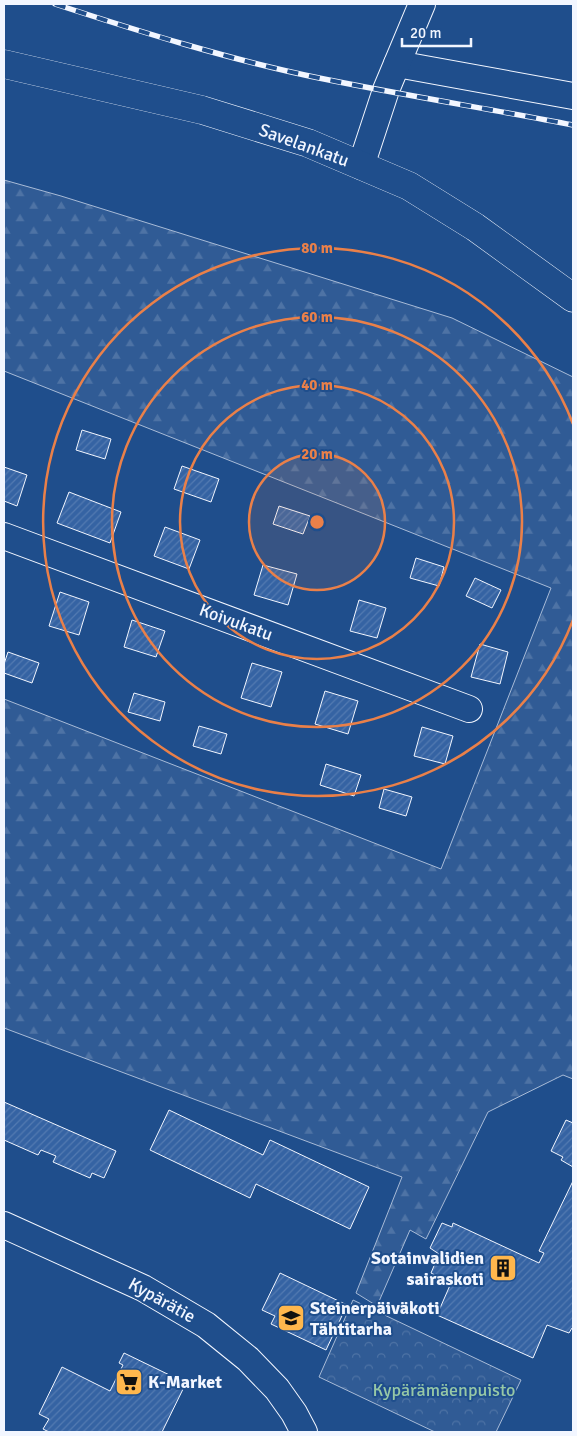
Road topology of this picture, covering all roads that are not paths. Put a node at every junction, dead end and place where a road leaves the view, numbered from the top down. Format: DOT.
graph roads {
  1 [pos="422,4"];
  2 [pos="4,64"];
  3 [pos="397,64"];
  4 [pos="573,96"];
  5 [pos="361,166"];
  6 [pos="573,298"];
  7 [pos="4,536"];
  8 [pos="469,708"];
  9 [pos="4,1226"];
  10 [pos="299,1423"];
  11 [pos="313,1432"];
  1 -- 3 [label="street"];
  2 -- 5 [label="main road, Savelankatu"];
  3 -- 4 [label="street"];
  3 -- 5 [label="street"];
  5 -- 6 [label="main road, Savelankatu"];
  7 -- 8 [label="street, Koivukatu"];
  9 -- 10 [label="street, Kypärätie"];
  10 -- 11 [label="street, Kypärätie"];
}
